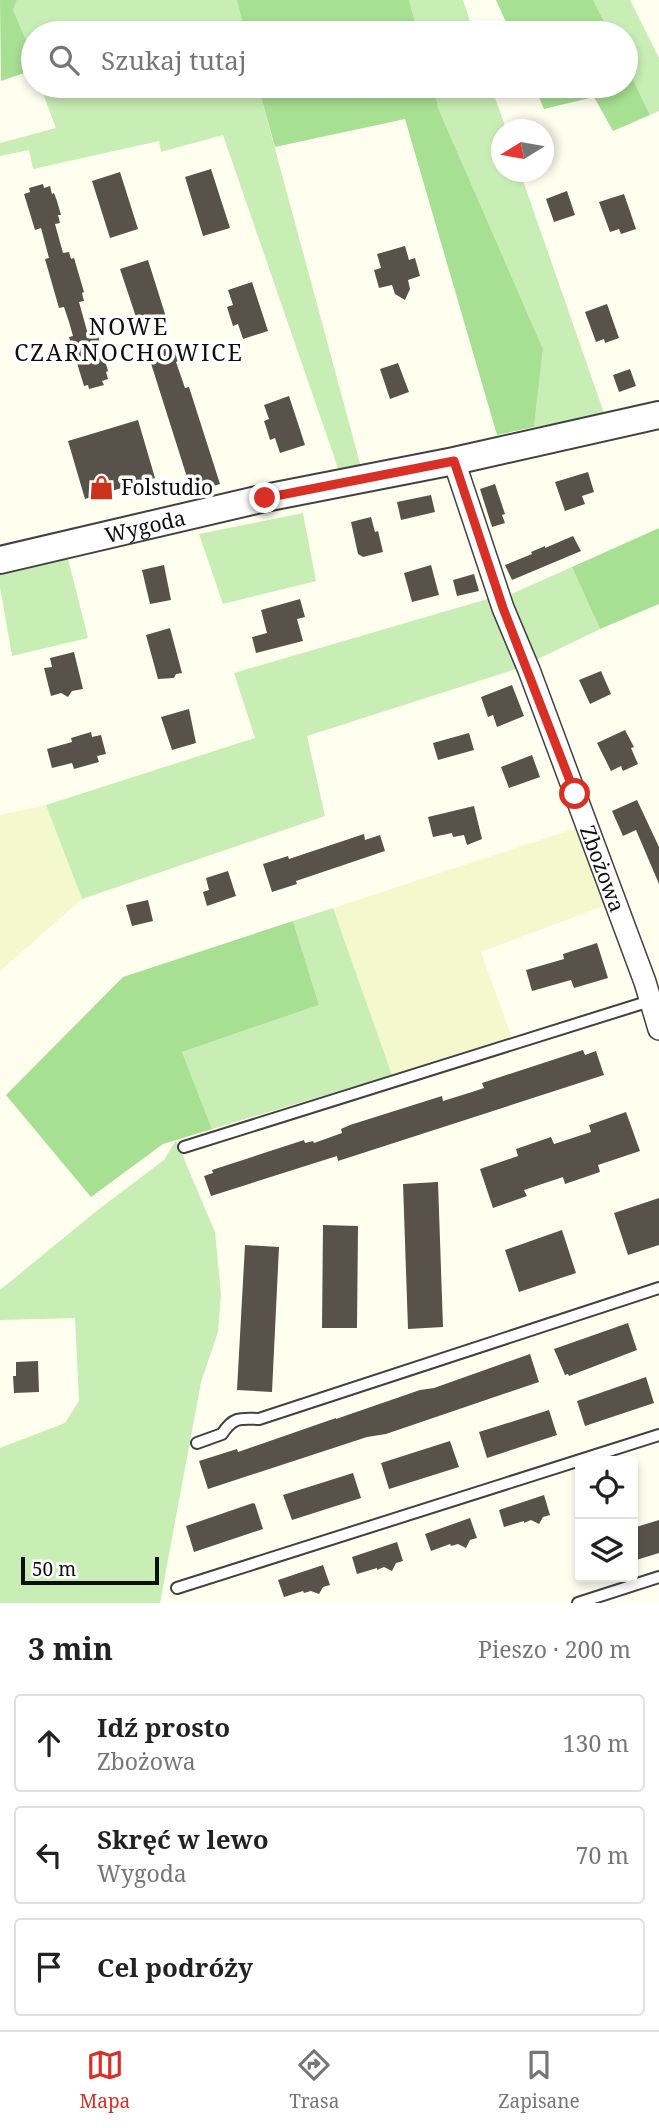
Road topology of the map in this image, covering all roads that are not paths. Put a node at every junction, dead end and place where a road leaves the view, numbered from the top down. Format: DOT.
graph roads {
  1 [pos="659,415"];
  2 [pos="454,461"];
  3 [pos="0,560"];
  4 [pos="643,1003"];
  5 [pos="659,1029"];
  6 [pos="184,1147"];
  7 [pos="659,1289"];
  8 [pos="659,1435"];
  9 [pos="197,1443"];
  10 [pos="659,1577"];
  11 [pos="177,1588"];
  12 [pos="578,1603"];
  1 -- 2 [label="street, Wygoda"];
  2 -- 3 [label="street, Wygoda"];
  2 -- 4 [label="street, Zbożowa"];
  4 -- 5 [label="street, Zbożowa"];
  4 -- 6 [label="lane"];
  7 -- 9 [label="lane"];
  8 -- 11 [label="lane"];
  10 -- 12 [label="lane"];
}
